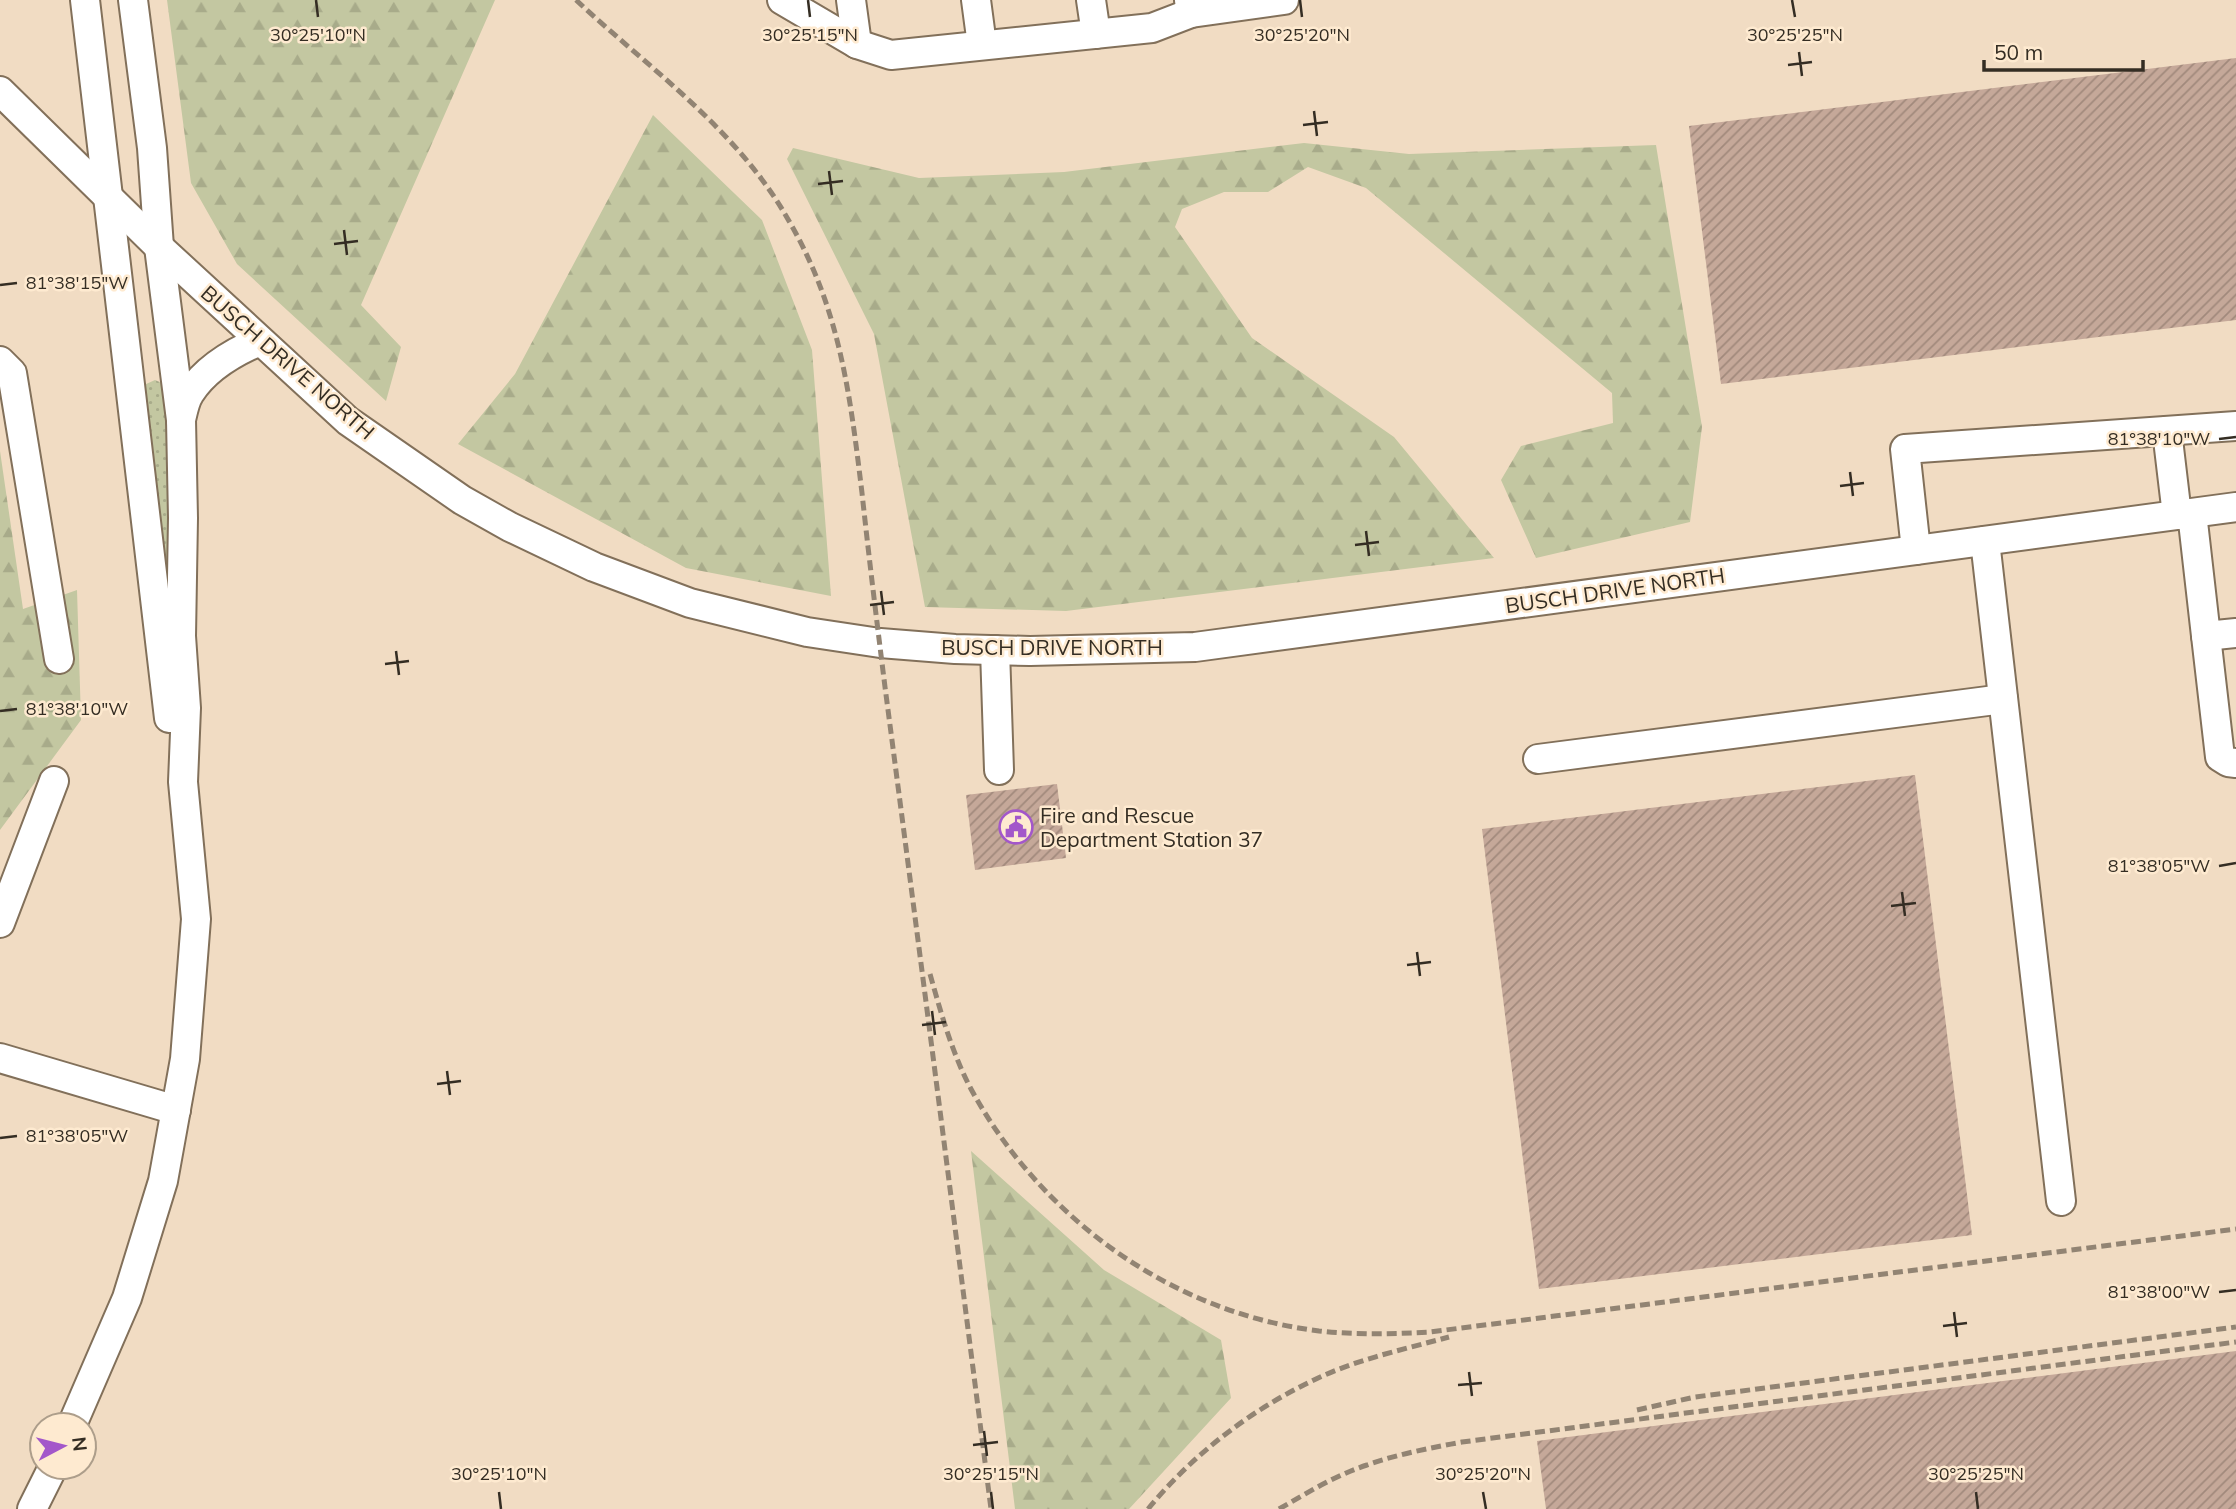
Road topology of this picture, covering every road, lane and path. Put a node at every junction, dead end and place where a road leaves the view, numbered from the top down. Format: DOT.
graph roads {
  1 [pos="85,0"];
  2 [pos="133,0"];
  3 [pos="782,0"];
  4 [pos="851,0"];
  5 [pos="976,0"];
  6 [pos="1091,0"];
  7 [pos="1284,0"];
  8 [pos="1190,6"];
  9 [pos="1096,34"];
  10 [pos="857,44"];
  11 [pos="982,45"];
  12 [pos="0,91"];
  13 [pos="109,199"];
  14 [pos="159,247"];
  15 [pos="260,341"];
  16 [pos="0,361"];
  17 [pos="181,420"];
  18 [pos="2236,426"];
  19 [pos="2167,431"];
  20 [pos="2236,507"];
  21 [pos="2184,514"];
  22 [pos="1985,541"];
  23 [pos="1916,550"];
  24 [pos="2236,633"];
  25 [pos="2206,636"];
  26 [pos="995,650"];
  27 [pos="59,659"];
  28 [pos="2003,699"];
  29 [pos="1538,760"];
  30 [pos="2236,763"];
  31 [pos="999,770"];
  32 [pos="54,781"];
  33 [pos="183,782"];
  34 [pos="0,923"];
  35 [pos="0,1058"];
  36 [pos="176,1110"];
  37 [pos="2062,1201"];
  38 [pos="78,1411"];
  39 [pos="46,1481"];
  40 [pos="32,1509"];
  1 -- 13 [label="street"];
  2 -- 14 [label="street"];
  3 -- 10 [label="street"];
  4 -- 10 [label="street"];
  5 -- 11 [label="street"];
  6 -- 9 [label="street"];
  7 -- 8 [label="street"];
  8 -- 9 [label="street"];
  9 -- 11 [label="street"];
  10 -- 11 [label="street"];
  12 -- 13 [label="street, BUSCH DRIVE NORTH"];
  13 -- 14 [label="street, BUSCH DRIVE NORTH"];
  13 -- 33 [label="street"];
  14 -- 15 [label="street, BUSCH DRIVE NORTH"];
  14 -- 17 [label="street"];
  15 -- 17 [label="street"];
  15 -- 26 [label="street, BUSCH DRIVE NORTH"];
  16 -- 27 [label="street"];
  17 -- 33 [label="street"];
  18 -- 19 [label="street"];
  19 -- 21 [label="street"];
  19 -- 23 [label="street"];
  20 -- 21 [label="street, BUSCH DRIVE NORTH"];
  21 -- 22 [label="street, BUSCH DRIVE NORTH"];
  21 -- 25 [label="street"];
  22 -- 23 [label="street, BUSCH DRIVE NORTH"];
  22 -- 28 [label="street"];
  23 -- 26 [label="street, BUSCH DRIVE NORTH"];
  24 -- 25 [label="street"];
  25 -- 30 [label="street"];
  26 -- 31 [label="street"];
  28 -- 29 [label="street"];
  28 -- 37 [label="street"];
  32 -- 34 [label="street"];
  33 -- 36 [label="street"];
  35 -- 36 [label="street"];
  36 -- 38 [label="street"];
  39 -- 40 [label="street"];
}
